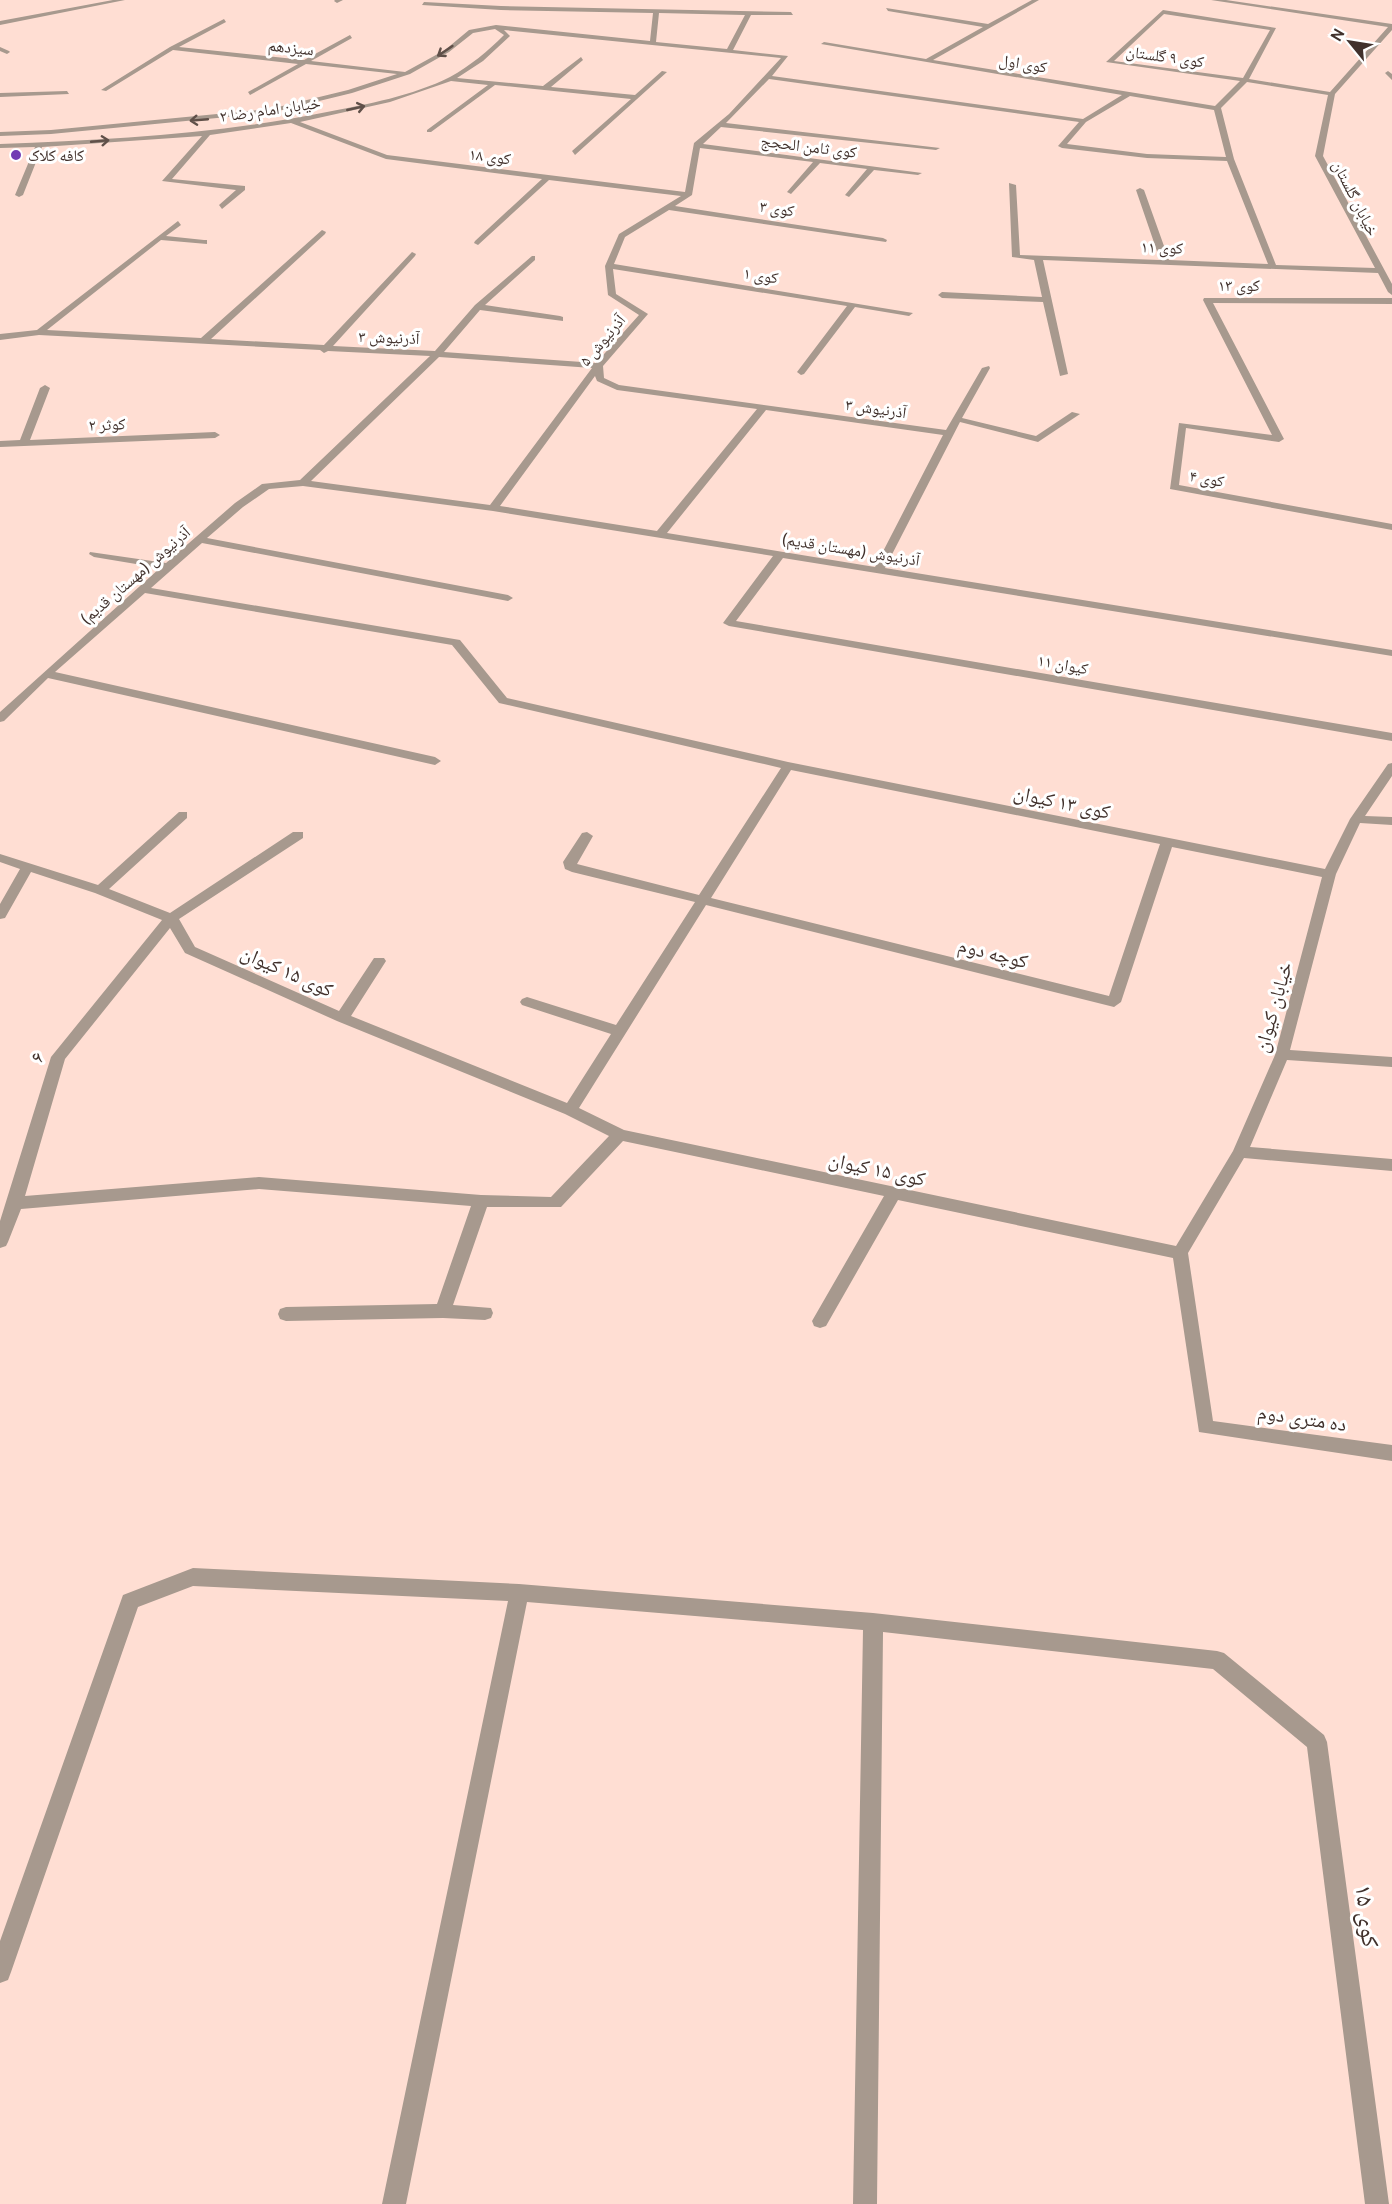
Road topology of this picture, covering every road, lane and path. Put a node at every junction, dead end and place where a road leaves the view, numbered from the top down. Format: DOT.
graph roads {
  1 [pos="105,0"];
  2 [pos="504,0"];
  3 [pos="1036,0"];
  4 [pos="1214,0"];
  5 [pos="119,1"];
  6 [pos="424,4"];
  7 [pos="501,9"];
  8 [pos="888,9"];
  9 [pos="656,11"];
  10 [pos="749,13"];
  11 [pos="791,14"];
  12 [pos="224,21"];
  13 [pos="0,22"];
  14 [pos="990,26"];
  15 [pos="1392,26"];
  16 [pos="496,27"];
  17 [pos="350,37"];
  18 [pos="653,43"];
  19 [pos="824,44"];
  20 [pos="172,48"];
  21 [pos="729,51"];
  22 [pos="581,59"];
  23 [pos="926,61"];
  24 [pos="308,62"];
  25 [pos="664,72"];
  26 [pos="408,73"];
  27 [pos="767,77"];
  28 [pos="449,79"];
  29 [pos="1245,80"];
  30 [pos="493,84"];
  31 [pos="544,89"];
  32 [pos="104,90"];
  33 [pos="67,93"];
  34 [pos="250,93"];
  35 [pos="1128,94"];
  36 [pos="1332,94"];
  37 [pos="0,95"];
  38 [pos="635,98"];
  39 [pos="1217,108"];
  40 [pos="270,111"];
  41 [pos="1084,121"];
  42 [pos="295,122"];
  43 [pos="720,124"];
  44 [pos="429,131"];
  45 [pos="209,132"];
  46 [pos="0,134"];
  47 [pos="39,145"];
  48 [pos="697,145"];
  49 [pos="0,146"];
  50 [pos="936,148"];
  51 [pos="575,153"];
  52 [pos="1230,159"];
  53 [pos="818,161"];
  54 [pos="872,167"];
  55 [pos="918,173"];
  56 [pos="548,177"];
  57 [pos="1012,185"];
  58 [pos="1140,190"];
  59 [pos="790,192"];
  60 [pos="19,195"];
  61 [pos="688,195"];
  62 [pos="849,195"];
  63 [pos="222,207"];
  64 [pos="666,207"];
  65 [pos="178,223"];
  66 [pos="322,232"];
  67 [pos="161,238"];
  68 [pos="883,240"];
  69 [pos="204,242"];
  70 [pos="478,243"];
  71 [pos="412,254"];
  72 [pos="532,258"];
  73 [pos="1038,258"];
  74 [pos="1166,262"];
  75 [pos="609,266"];
  76 [pos="1273,267"];
  77 [pos="1378,271"];
  78 [pos="1392,292"];
  79 [pos="942,295"];
  80 [pos="1047,300"];
  81 [pos="1392,301"];
  82 [pos="852,305"];
  83 [pos="478,307"];
  84 [pos="909,314"];
  85 [pos="560,320"];
  86 [pos="39,332"];
  87 [pos="0,337"];
  88 [pos="202,342"];
  89 [pos="324,350"];
  90 [pos="437,354"];
  91 [pos="598,366"];
  92 [pos="986,368"];
  93 [pos="801,372"];
  94 [pos="1063,374"];
  95 [pos="45,388"];
  96 [pos="763,408"];
  97 [pos="1076,414"];
  98 [pos="957,419"];
  99 [pos="949,433"];
  100 [pos="215,435"];
  101 [pos="1279,439"];
  102 [pos="25,441"];
  103 [pos="0,444"];
  104 [pos="303,483"];
  105 [pos="493,508"];
  106 [pos="1392,527"];
  107 [pos="660,535"];
  108 [pos="201,540"];
  109 [pos="94,554"];
  110 [pos="780,554"];
  111 [pos="171,567"];
  112 [pos="879,570"];
  113 [pos="144,590"];
  114 [pos="508,598"];
  115 [pos="1392,653"];
  116 [pos="46,674"];
  117 [pos="0,718"];
  118 [pos="1392,737"];
  119 [pos="435,760"];
  120 [pos="788,766"];
  121 [pos="1392,767"];
  122 [pos="183,815"];
  123 [pos="1356,819"];
  124 [pos="1392,821"];
  125 [pos="298,835"];
  126 [pos="587,836"];
  127 [pos="1167,843"];
  128 [pos="0,858"];
  129 [pos="28,867"];
  130 [pos="1329,874"];
  131 [pos="100,890"];
  132 [pos="701,901"];
  133 [pos="0,915"];
  134 [pos="171,918"];
  135 [pos="379,961"];
  136 [pos="527,1002"];
  137 [pos="342,1018"];
  138 [pos="619,1031"];
  139 [pos="1282,1055"];
  140 [pos="1392,1062"];
  141 [pos="570,1110"];
  142 [pos="620,1136"];
  143 [pos="1240,1152"];
  144 [pos="1392,1166"];
  145 [pos="893,1194"];
  146 [pos="481,1201"];
  147 [pos="15,1203"];
  148 [pos="0,1242"];
  149 [pos="1180,1253"];
  150 [pos="442,1311"];
  151 [pos="485,1313"];
  152 [pos="286,1314"];
  153 [pos="820,1321"];
  154 [pos="1392,1453"];
  155 [pos="519,1593"];
  156 [pos="873,1622"];
  157 [pos="0,1972"];
  158 [pos="394,2204"];
  159 [pos="865,2204"];
  160 [pos="1377,2204"];
  1 -- 5 [label="street"];
  2 -- 7 [label="street, خیابان امام رضا ۲"];
  3 -- 14 [label="street"];
  4 -- 15 [label="street"];
  5 -- 13 [label="street"];
  6 -- 7 [label="street"];
  7 -- 9 [label="street"];
  7 -- 16 [label="street, خیابان امام رضا ۲"];
  8 -- 14 [label="street"];
  9 -- 10 [label="street"];
  9 -- 18 [label="street"];
  10 -- 11 [label="street"];
  10 -- 21 [label="street"];
  12 -- 20 [label="street"];
  14 -- 23 [label="street"];
  15 -- 36 [label="street, خیابان گلستان"];
  16 -- 18 [label="street"];
  16 -- 26 [label="street, خیابان امام رضا ۲, one-way"];
  16 -- 28 [label="street, خیابان امام رضا ۲"];
  17 -- 24 [label="street"];
  18 -- 21 [label="street"];
  19 -- 23 [label="street, کوی اول"];
  20 -- 24 [label="street, سیزدهم"];
  20 -- 32 [label="street"];
  21 -- 27 [label="street"];
  22 -- 31 [label="street"];
  23 -- 35 [label="street, کوی اول"];
  24 -- 26 [label="street, سیزدهم"];
  24 -- 34 [label="street"];
  25 -- 38 [label="street"];
  26 -- 40 [label="street, خیابان امام رضا ۲"];
  27 -- 41 [label="street"];
  27 -- 43 [label="street"];
  28 -- 30 [label="street"];
  42 -- 28 [label="street, خیابان امام رضا ۲, one-way"];
  29 -- 29 [label="street, کوی ۹ گلستان"];
  29 -- 36 [label="street, کوی ۹ گلستان"];
  29 -- 39 [label="street, کوی ۹ گلستان"];
  30 -- 31 [label="street"];
  30 -- 44 [label="street"];
  31 -- 38 [label="street"];
  33 -- 37 [label="street"];
  35 -- 39 [label="street, کوی اول"];
  35 -- 41 [label="street"];
  36 -- 77 [label="street, خیابان گلستان"];
  38 -- 51 [label="street"];
  39 -- 52 [label="street"];
  40 -- 42 [label="street, کوی ۱۸"];
  40 -- 46 [label="street, خیابان امام رضا ۲, one-way"];
  41 -- 52 [label="street"];
  42 -- 45 [label="street, خیابان امام رضا ۲"];
  42 -- 56 [label="street, کوی ۱۸"];
  43 -- 48 [label="street"];
  43 -- 50 [label="street"];
  47 -- 45 [label="street, خیابان امام رضا ۲, one-way"];
  45 -- 63 [label="street"];
  47 -- 49 [label="street, خیابان امام رضا ۲"];
  47 -- 60 [label="street"];
  48 -- 53 [label="street, کوی ثامن الحجج"];
  48 -- 61 [label="street"];
  52 -- 76 [label="street"];
  53 -- 54 [label="street, کوی ثامن الحجج"];
  53 -- 59 [label="street"];
  54 -- 55 [label="street, کوی ثامن الحجج"];
  54 -- 62 [label="street"];
  56 -- 61 [label="street, کوی ۱۸"];
  56 -- 70 [label="street"];
  57 -- 73 [label="street, کوی ۱۱"];
  58 -- 74 [label="street"];
  61 -- 64 [label="street"];
  64 -- 68 [label="street, کوی ۳"];
  64 -- 75 [label="street"];
  65 -- 67 [label="street"];
  66 -- 88 [label="street"];
  67 -- 69 [label="street"];
  67 -- 86 [label="street"];
  71 -- 89 [label="street"];
  72 -- 83 [label="street"];
  73 -- 74 [label="street, کوی ۱۱"];
  73 -- 80 [label="street"];
  74 -- 76 [label="street, کوی ۱۱"];
  75 -- 82 [label="street, کوی ۱"];
  75 -- 91 [label="street, آذرنیوش ۵"];
  76 -- 77 [label="street, کوی ۱۱"];
  77 -- 78 [label="street, خیابان گلستان"];
  79 -- 80 [label="street"];
  80 -- 94 [label="street"];
  81 -- 101 [label="street, کوی ۱۳"];
  82 -- 84 [label="street, کوی ۱"];
  82 -- 93 [label="street"];
  83 -- 85 [label="street"];
  83 -- 90 [label="street"];
  86 -- 87 [label="street, آذرنیوش ۳"];
  86 -- 88 [label="street, آذرنیوش ۳"];
  88 -- 89 [label="street, آذرنیوش ۳"];
  89 -- 90 [label="street, آذرنیوش ۳"];
  90 -- 91 [label="street, آذرنیوش ۳"];
  90 -- 104 [label="street"];
  91 -- 96 [label="street, آذرنیوش ۳"];
  91 -- 105 [label="street, آذرنیوش ۵"];
  92 -- 98 [label="street"];
  95 -- 102 [label="street"];
  96 -- 99 [label="street, آذرنیوش ۳"];
  96 -- 107 [label="street"];
  97 -- 98 [label="street"];
  98 -- 99 [label="street"];
  99 -- 112 [label="street"];
  100 -- 102 [label="street, کوثر ۲"];
  101 -- 106 [label="street, کوی ۴"];
  102 -- 103 [label="street, کوثر ۲"];
  104 -- 105 [label="street, آذرنیوش (مهستان قدیم)"];
  104 -- 108 [label="street, آذرنیوش (مهستان قدیم)"];
  105 -- 107 [label="street, آذرنیوش (مهستان قدیم)"];
  107 -- 110 [label="street, آذرنیوش (مهستان قدیم)"];
  108 -- 111 [label="street, آذرنیوش (مهستان قدیم)"];
  108 -- 114 [label="street"];
  109 -- 111 [label="street"];
  110 -- 112 [label="street, آذرنیوش (مهستان قدیم)"];
  110 -- 118 [label="street, کیوان ۱۱"];
  111 -- 113 [label="street, آذرنیوش (مهستان قدیم)"];
  112 -- 115 [label="street, آذرنیوش (مهستان قدیم)"];
  113 -- 116 [label="street, آذرنیوش (مهستان قدیم)"];
  113 -- 120 [label="street, کوی ۱۳ کیوان"];
  116 -- 117 [label="street, آذرنیوش (مهستان قدیم)"];
  116 -- 119 [label="street"];
  120 -- 127 [label="street, کوی ۱۳ کیوان"];
  120 -- 132 [label="street"];
  121 -- 123 [label="street, خیابان کیوان"];
  122 -- 131 [label="street"];
  123 -- 124 [label="street"];
  123 -- 130 [label="street, خیابان کیوان"];
  125 -- 134 [label="street, ۶"];
  126 -- 132 [label="street"];
  127 -- 130 [label="street, کوی ۱۳ کیوان"];
  127 -- 132 [label="street, کوچه دوم"];
  128 -- 129 [label="street"];
  129 -- 131 [label="street"];
  129 -- 133 [label="street"];
  130 -- 139 [label="street, خیابان کیوان"];
  131 -- 134 [label="street"];
  132 -- 138 [label="street"];
  134 -- 137 [label="street, کوی ۱۵ کیوان"];
  134 -- 147 [label="street, ۶"];
  135 -- 137 [label="street"];
  136 -- 138 [label="street"];
  137 -- 141 [label="street, کوی ۱۵ کیوان"];
  138 -- 141 [label="street"];
  139 -- 140 [label="street"];
  139 -- 143 [label="street, خیابان کیوان"];
  141 -- 142 [label="street, کوی ۱۵ کیوان"];
  142 -- 145 [label="street, کوی ۱۵ کیوان"];
  142 -- 146 [label="street"];
  143 -- 144 [label="street"];
  143 -- 149 [label="street, خیابان کیوان"];
  145 -- 149 [label="street, کوی ۱۵ کیوان"];
  145 -- 153 [label="street"];
  146 -- 147 [label="street"];
  146 -- 150 [label="street"];
  147 -- 148 [label="street, ۶"];
  149 -- 154 [label="street, ده متری دوم"];
  150 -- 151 [label="street"];
  150 -- 152 [label="street"];
  155 -- 156 [label="street"];
  155 -- 157 [label="street"];
  155 -- 158 [label="street"];
  156 -- 159 [label="street"];
  156 -- 160 [label="street, کوی ۱۵"];
}
